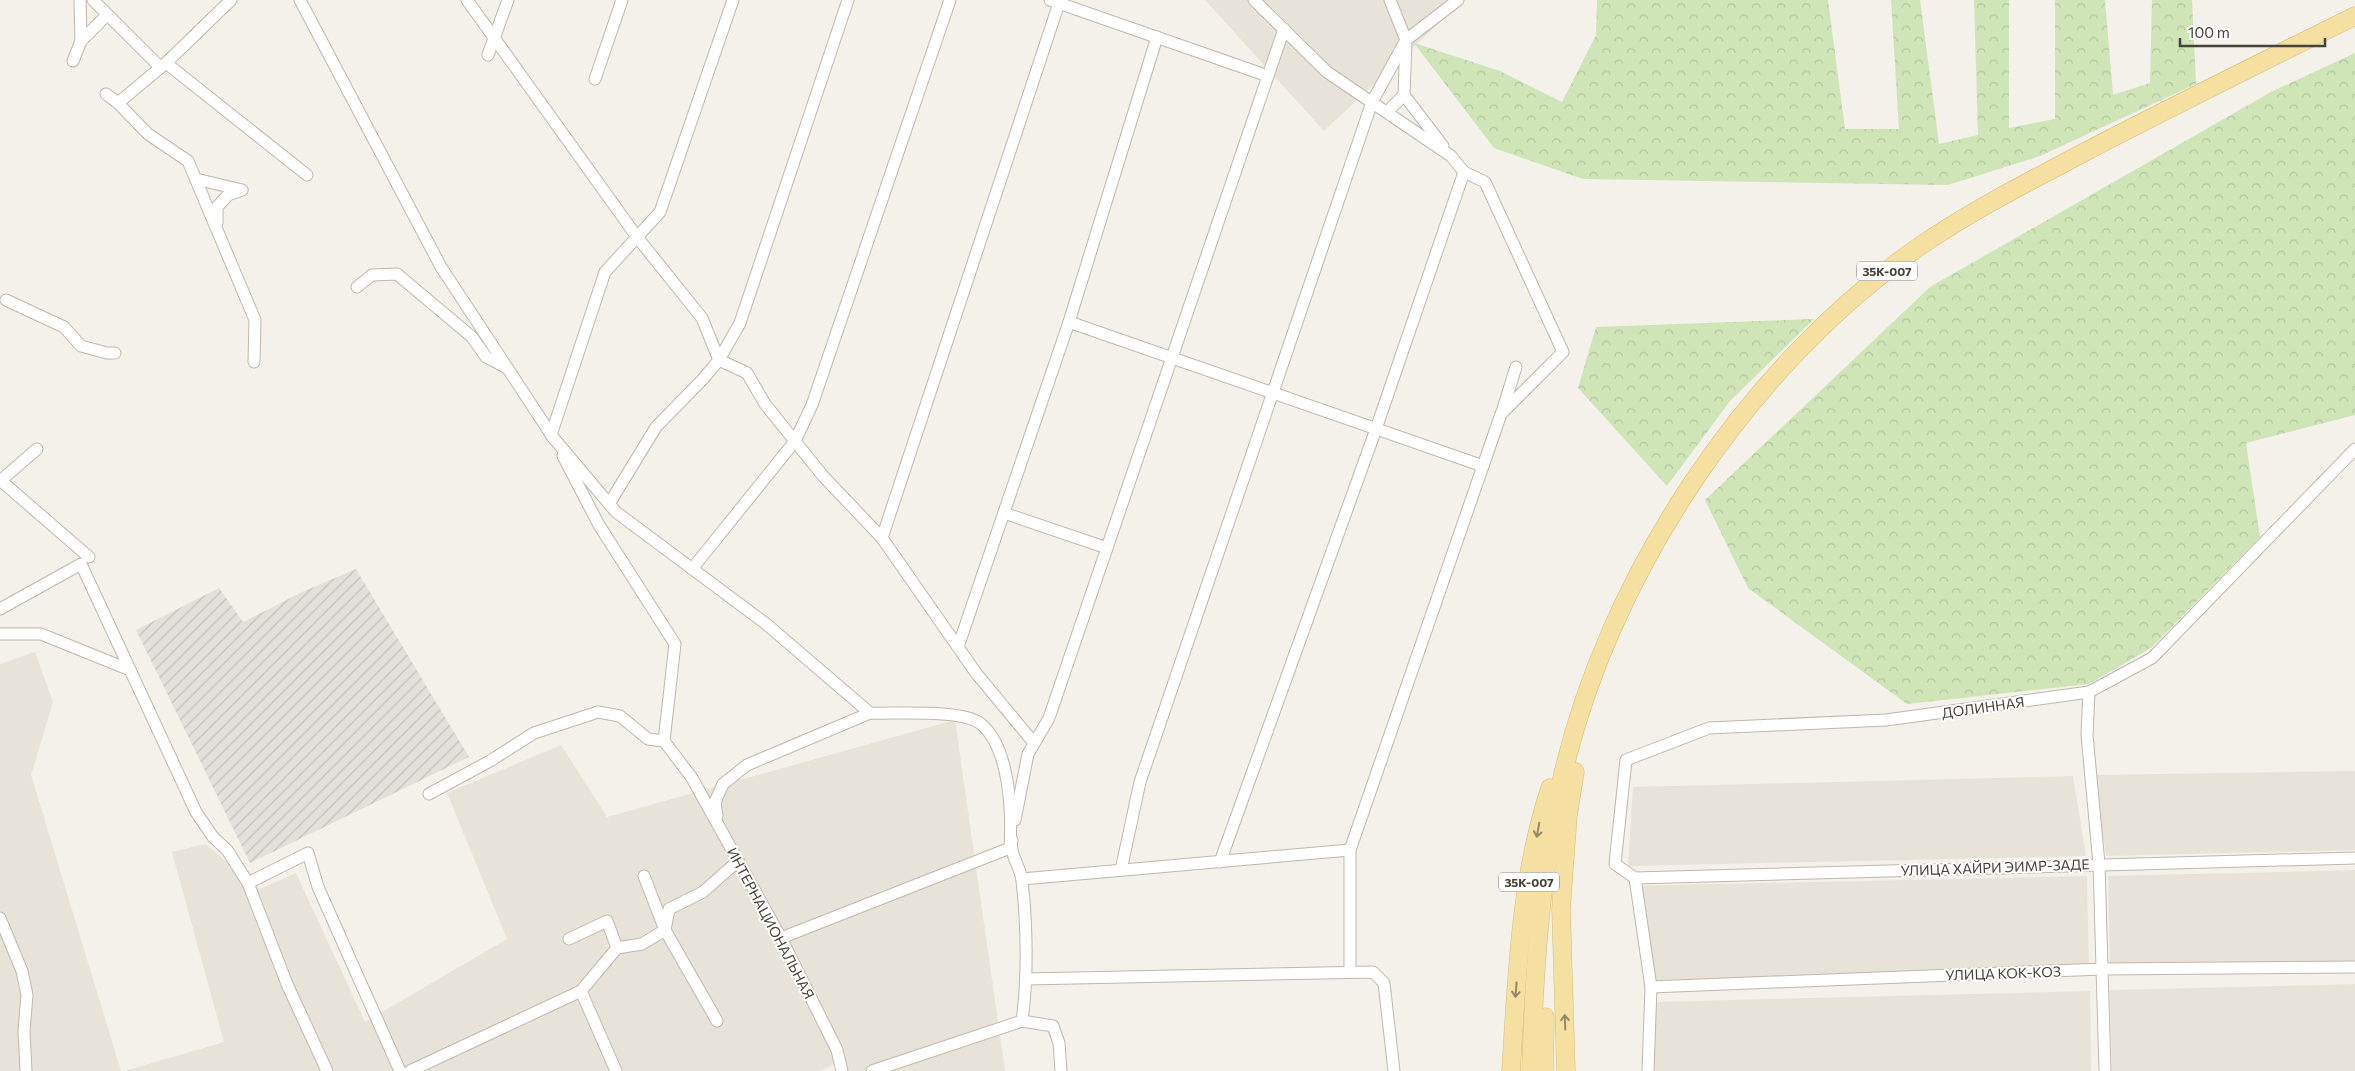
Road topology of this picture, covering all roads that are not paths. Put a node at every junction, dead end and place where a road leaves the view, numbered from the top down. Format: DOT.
graph roads {
  1 [pos="80,0"];
  2 [pos="93,0"];
  3 [pos="231,0"];
  4 [pos="300,0"];
  5 [pos="467,0"];
  6 [pos="508,0"];
  7 [pos="622,0"];
  8 [pos="733,0"];
  9 [pos="848,0"];
  10 [pos="950,0"];
  11 [pos="1254,0"];
  12 [pos="1390,0"];
  13 [pos="1458,0"];
  14 [pos="1055,2"];
  15 [pos="107,15"];
  16 [pos="2355,16"];
  17 [pos="1284,29"];
  18 [pos="494,37"];
  19 [pos="1157,37"];
  20 [pos="1406,40"];
  21 [pos="81,41"];
  22 [pos="488,55"];
  23 [pos="73,61"];
  24 [pos="163,65"];
  25 [pos="1268,76"];
  26 [pos="595,79"];
  27 [pos="106,94"];
  28 [pos="1404,94"];
  29 [pos="1372,102"];
  30 [pos="118,103"];
  31 [pos="1387,112"];
  32 [pos="1464,172"];
  33 [pos="307,175"];
  34 [pos="196,179"];
  35 [pos="216,229"];
  36 [pos="637,237"];
  37 [pos="357,287"];
  38 [pos="6,300"];
  39 [pos="1069,322"];
  40 [pos="115,353"];
  41 [pos="1172,358"];
  42 [pos="719,360"];
  43 [pos="254,362"];
  44 [pos="1516,367"];
  45 [pos="508,369"];
  46 [pos="1273,393"];
  47 [pos="1501,414"];
  48 [pos="1376,429"];
  49 [pos="551,435"];
  50 [pos="795,442"];
  51 [pos="37,449"];
  52 [pos="2355,449"];
  53 [pos="1483,466"];
  54 [pos="0,481"];
  55 [pos="609,504"];
  56 [pos="1004,513"];
  57 [pos="882,538"];
  58 [pos="1107,548"];
  59 [pos="89,556"];
  60 [pos="692,569"];
  61 [pos="3,603"];
  62 [pos="0,634"];
  63 [pos="958,646"];
  64 [pos="130,670"];
  65 [pos="2089,692"];
  66 [pos="1584,702"];
  67 [pos="870,714"];
  68 [pos="664,741"];
  69 [pos="1034,743"];
  70 [pos="429,794"];
  71 [pos="718,824"];
  72 [pos="1010,848"];
  73 [pos="1350,850"];
  74 [pos="2355,858"];
  75 [pos="738,860"];
  76 [pos="1220,862"];
  77 [pos="2099,864"];
  78 [pos="1121,870"];
  79 [pos="644,876"];
  80 [pos="1635,878"];
  81 [pos="1022,879"];
  82 [pos="248,883"];
  83 [pos="0,918"];
  84 [pos="1542,922"];
  85 [pos="665,930"];
  86 [pos="781,938"];
  87 [pos="570,939"];
  88 [pos="617,948"];
  89 [pos="2355,967"];
  90 [pos="2103,969"];
  91 [pos="1350,972"];
  92 [pos="1026,979"];
  93 [pos="1651,987"];
  94 [pos="580,991"];
  95 [pos="717,1021"];
  96 [pos="1022,1021"];
  97 [pos="26,1071"];
  98 [pos="327,1071"];
  99 [pos="400,1071"];
  100 [pos="410,1071"];
  101 [pos="616,1071"];
  102 [pos="842,1071"];
  103 [pos="872,1071"];
  104 [pos="1061,1071"];
  105 [pos="1394,1071"];
  106 [pos="1511,1071"];
  107 [pos="1531,1071"];
  108 [pos="1544,1071"];
  109 [pos="1566,1071"];
  110 [pos="1648,1071"];
  111 [pos="2105,1071"];
  1 -- 21 [label="street"];
  2 -- 15 [label="street"];
  3 -- 24 [label="street"];
  4 -- 45 [label="street"];
  5 -- 18 [label="street"];
  6 -- 18 [label="street"];
  7 -- 26 [label="street"];
  8 -- 36 [label="street"];
  9 -- 42 [label="street"];
  10 -- 50 [label="street"];
  11 -- 17 [label="street"];
  12 -- 20 [label="street"];
  13 -- 20 [label="street"];
  14 -- 19 [label="street"];
  14 -- 57 [label="street"];
  15 -- 21 [label="street"];
  15 -- 24 [label="street"];
  16 -- 66 [label="main road, 35К-007"];
  17 -- 25 [label="street"];
  17 -- 29 [label="street"];
  18 -- 22 [label="street"];
  18 -- 36 [label="street"];
  19 -- 25 [label="street"];
  19 -- 39 [label="street"];
  20 -- 28 [label="street"];
  20 -- 29 [label="street"];
  21 -- 23 [label="street"];
  24 -- 30 [label="street"];
  24 -- 33 [label="street"];
  25 -- 41 [label="street"];
  27 -- 30 [label="street"];
  28 -- 31 [label="street"];
  28 -- 32 [label="street"];
  29 -- 31 [label="street"];
  29 -- 46 [label="street"];
  30 -- 34 [label="street"];
  31 -- 32 [label="street"];
  32 -- 47 [label="street"];
  32 -- 48 [label="street"];
  34 -- 35 [label="street"];
  34 -- 35 [label="street"];
  35 -- 43 [label="street"];
  36 -- 42 [label="street"];
  36 -- 49 [label="street"];
  37 -- 45 [label="street"];
  38 -- 40 [label="street"];
  39 -- 41 [label="street"];
  39 -- 56 [label="street"];
  41 -- 46 [label="street"];
  41 -- 58 [label="street"];
  42 -- 50 [label="street"];
  42 -- 55 [label="street"];
  44 -- 47 [label="street"];
  45 -- 49 [label="street"];
  46 -- 48 [label="street"];
  46 -- 78 [label="street"];
  47 -- 53 [label="street"];
  48 -- 53 [label="street"];
  48 -- 76 [label="street"];
  49 -- 55 [label="street"];
  49 -- 68 [label="street"];
  50 -- 57 [label="street"];
  50 -- 60 [label="street"];
  51 -- 54 [label="street"];
  52 -- 65 [label="street, ДОЛИННАЯ"];
  53 -- 73 [label="street"];
  54 -- 59 [label="street"];
  55 -- 60 [label="street"];
  56 -- 58 [label="street"];
  56 -- 63 [label="street"];
  57 -- 63 [label="street"];
  58 -- 69 [label="street"];
  60 -- 67 [label="street"];
  61 -- 64 [label="street"];
  62 -- 64 [label="street"];
  63 -- 69 [label="street"];
  64 -- 82 [label="street"];
  65 -- 77 [label="street"];
  65 -- 80 [label="street, ДОЛИННАЯ"];
  66 -- 84 [label="main road, 35К-007"];
  66 -- 106 [label="main road, 35К-007, one-way"];
  109 -- 66 [label="main road, 35К-007, one-way"];
  67 -- 71 [label="street"];
  67 -- 72 [label="street"];
  68 -- 70 [label="street"];
  68 -- 71 [label="street, ИНТЕРНАЦИОНАЛЬНАЯ"];
  69 -- 72 [label="street"];
  71 -- 75 [label="street, ИНТЕРНАЦИОНАЛЬНАЯ"];
  72 -- 81 [label="street"];
  72 -- 86 [label="street"];
  73 -- 76 [label="street"];
  73 -- 91 [label="street"];
  74 -- 77 [label="street, УЛИЦА ХАЙРИ ЭИМР-ЗАДЕ"];
  75 -- 85 [label="street"];
  75 -- 86 [label="street, ИНТЕРНАЦИОНАЛЬНАЯ"];
  76 -- 78 [label="street"];
  77 -- 80 [label="street, УЛИЦА ХАЙРИ ЭИМР-ЗАДЕ"];
  77 -- 90 [label="street"];
  78 -- 81 [label="street"];
  79 -- 85 [label="street"];
  80 -- 93 [label="street"];
  81 -- 92 [label="street"];
  82 -- 98 [label="street"];
  82 -- 99 [label="street"];
  83 -- 97 [label="street"];
  84 -- 107 [label="main road, 35К-007"];
  84 -- 108 [label="main road, 35К-007"];
  85 -- 88 [label="street"];
  85 -- 95 [label="street"];
  86 -- 102 [label="street, ИНТЕРНАЦИОНАЛЬНАЯ"];
  87 -- 88 [label="street"];
  88 -- 94 [label="street"];
  89 -- 90 [label="street, УЛИЦА КОК-КОЗ"];
  90 -- 93 [label="street, УЛИЦА КОК-КОЗ"];
  90 -- 111 [label="street"];
  91 -- 92 [label="street"];
  91 -- 105 [label="street"];
  92 -- 96 [label="street"];
  93 -- 110 [label="street"];
  94 -- 100 [label="street"];
  94 -- 101 [label="street"];
  96 -- 103 [label="street"];
  96 -- 104 [label="street"];
}
